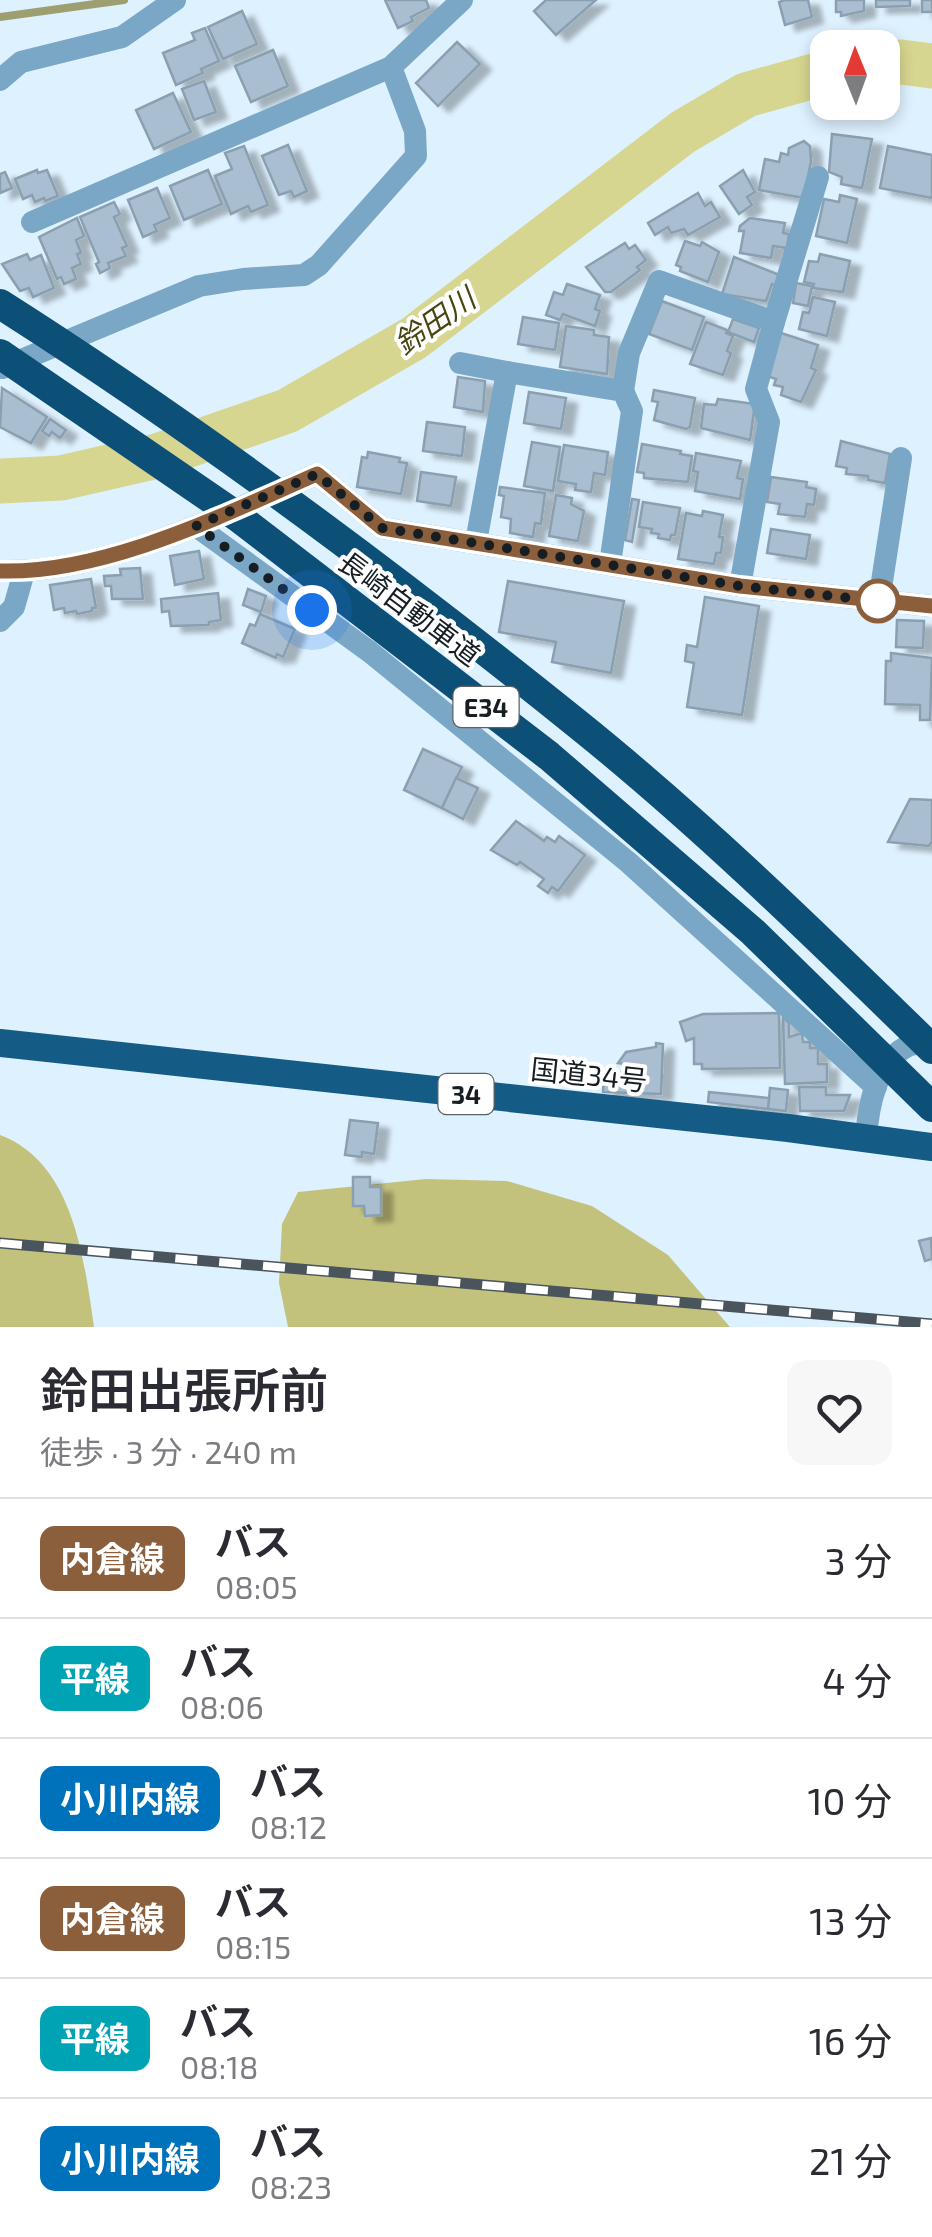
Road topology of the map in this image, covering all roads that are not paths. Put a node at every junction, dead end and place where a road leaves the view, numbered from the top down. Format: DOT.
graph roads {
  1 [pos="174,0"];
  2 [pos="462,0"];
  3 [pos="391,67"];
  4 [pos="0,80"];
  5 [pos="818,178"];
  6 [pos="32,222"];
  7 [pos="0,304"];
  8 [pos="774,322"];
  9 [pos="0,354"];
  10 [pos="460,362"];
  11 [pos="0,368"];
  12 [pos="506,372"];
  13 [pos="622,390"];
  14 [pos="901,458"];
  15 [pos="196,526"];
  16 [pos="476,542"];
  17 [pos="610,564"];
  18 [pos="0,571"];
  19 [pos="24,572"];
  20 [pos="740,586"];
  21 [pos="878,601"];
  22 [pos="932,606"];
  23 [pos="0,622"];
  24 [pos="932,1041"];
  25 [pos="0,1044"];
  26 [pos="932,1049"];
  27 [pos="876,1087"];
  28 [pos="932,1107"];
  29 [pos="866,1139"];
  30 [pos="932,1147"];
  1 -- 4 [label="street"];
  2 -- 3 [label="street"];
  3 -- 6 [label="street"];
  3 -- 11 [label="street"];
  5 -- 8 [label="street"];
  7 -- 26 [label="highway, 長崎自動車道 / E34"];
  8 -- 13 [label="street"];
  8 -- 20 [label="street"];
  9 -- 28 [label="highway, 長崎自動車道 / E34"];
  10 -- 12 [label="street"];
  12 -- 13 [label="street"];
  12 -- 16 [label="street"];
  13 -- 17 [label="street"];
  14 -- 21 [label="street"];
  15 -- 16 [label="street"];
  15 -- 19 [label="street"];
  15 -- 27 [label="street"];
  16 -- 17 [label="street"];
  17 -- 20 [label="street"];
  18 -- 19 [label="street"];
  19 -- 23 [label="street"];
  20 -- 21 [label="street"];
  21 -- 22 [label="street"];
  24 -- 27 [label="street"];
  25 -- 29 [label="highway, 国道34号 / 34"];
  27 -- 29 [label="street"];
  29 -- 30 [label="highway, 国道34号 / 34"];
}
